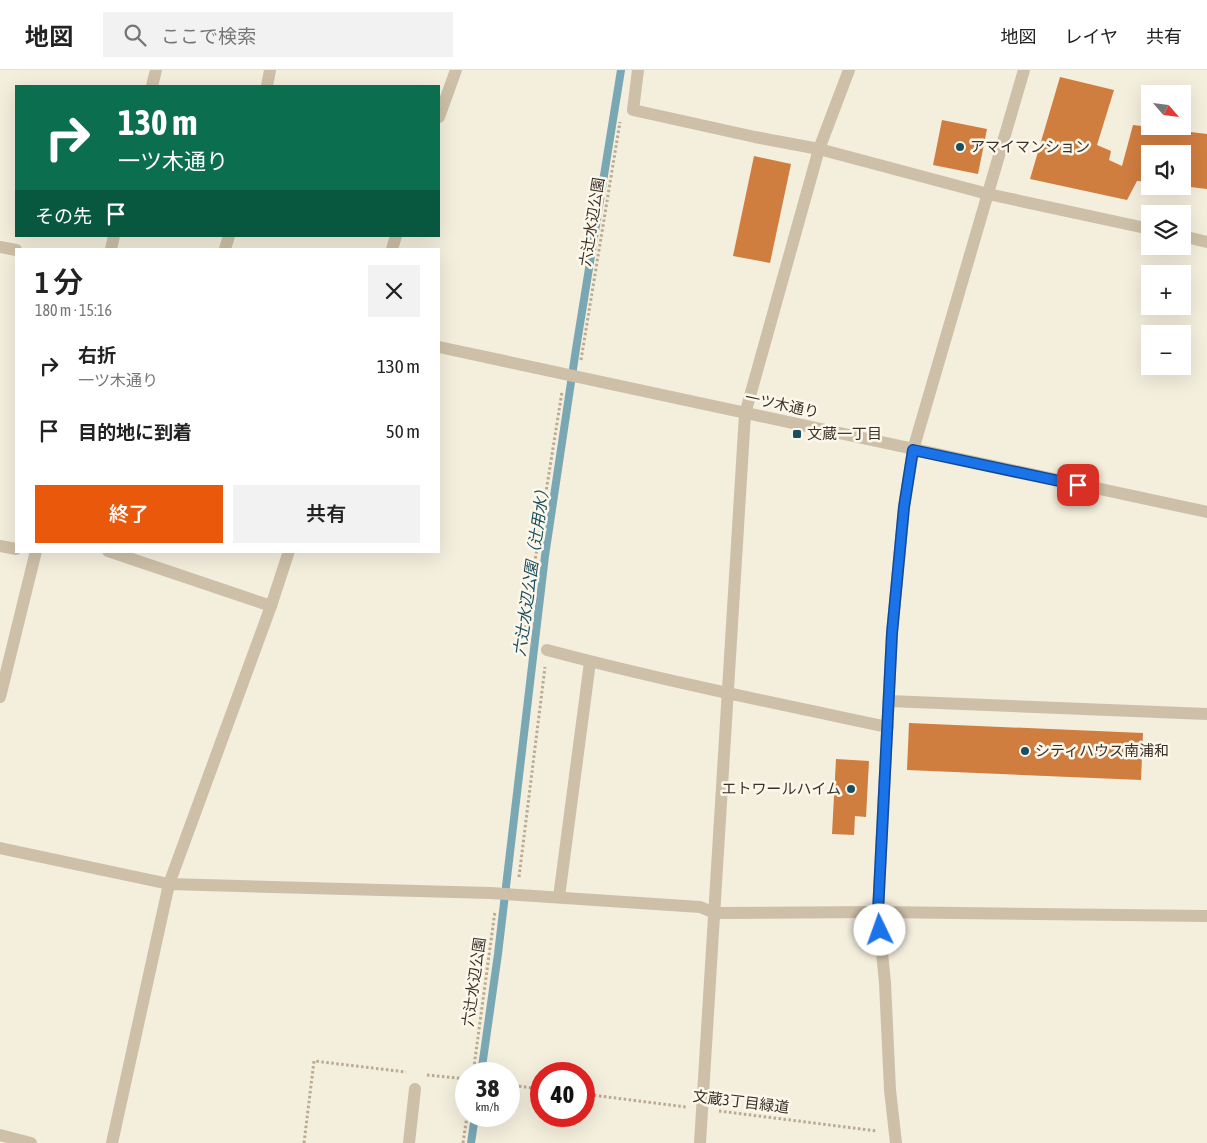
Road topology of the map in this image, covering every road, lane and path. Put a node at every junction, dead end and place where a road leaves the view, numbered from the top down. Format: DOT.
graph roads {
  1 [pos="156,70"];
  2 [pos="270,70"];
  3 [pos="456,70"];
  4 [pos="638,70"];
  5 [pos="849,70"];
  6 [pos="1024,70"];
  7 [pos="152,85"];
  8 [pos="267,85"];
  9 [pos="440,114"];
  10 [pos="620,118"];
  11 [pos="818,150"];
  12 [pos="988,194"];
  13 [pos="1141,227"];
  14 [pos="1191,238"];
  15 [pos="1207,242"];
  16 [pos="0,247"];
  17 [pos="15,250"];
  18 [pos="440,347"];
  19 [pos="578,378"];
  20 [pos="745,414"];
  21 [pos="913,450"];
  22 [pos="1207,512"];
  23 [pos="0,546"];
  24 [pos="15,549"];
  25 [pos="32,553"];
  26 [pos="114,553"];
  27 [pos="288,553"];
  28 [pos="271,606"];
  29 [pos="548,650"];
  30 [pos="590,662"];
  31 [pos="728,693"];
  32 [pos="0,698"];
  33 [pos="889,701"];
  34 [pos="1207,714"];
  35 [pos="888,727"];
  36 [pos="0,848"];
  37 [pos="169,884"];
  38 [pos="499,893"];
  39 [pos="559,897"];
  40 [pos="878,912"];
  41 [pos="715,913"];
  42 [pos="1207,916"];
  43 [pos="475,1062"];
  44 [pos="409,1072"];
  45 [pos="419,1074"];
  46 [pos="455,1079"];
  47 [pos="415,1089"];
  48 [pos="595,1095"];
  49 [pos="702,1109"];
  50 [pos="465,1127"];
  51 [pos="0,1135"];
  52 [pos="895,1138"];
  53 [pos="31,1143"];
  54 [pos="112,1143"];
  55 [pos="304,1143"];
  56 [pos="409,1143"];
  57 [pos="463,1143"];
  58 [pos="700,1143"];
  1 -- 7 [label="street"];
  2 -- 8 [label="street"];
  3 -- 9 [label="street"];
  4 -- 11 [label="street"];
  5 -- 11 [label="street"];
  6 -- 12 [label="street"];
  10 -- 19 [label="path, 六辻水辺公園"];
  11 -- 12 [label="street"];
  11 -- 20 [label="street"];
  12 -- 13 [label="street"];
  12 -- 21 [label="street"];
  14 -- 15 [label="street"];
  16 -- 17 [label="street"];
  18 -- 19 [label="street, 一ツ木通り"];
  19 -- 20 [label="street, 一ツ木通り"];
  20 -- 21 [label="street, 一ツ木通り"];
  20 -- 31 [label="street"];
  21 -- 22 [label="street, 一ツ木通り"];
  21 -- 33 [label="street"];
  23 -- 24 [label="street"];
  25 -- 32 [label="street"];
  26 -- 28 [label="street"];
  27 -- 28 [label="street"];
  28 -- 37 [label="street"];
  29 -- 30 [label="street"];
  30 -- 31 [label="street"];
  30 -- 39 [label="street"];
  31 -- 35 [label="street"];
  31 -- 41 [label="street"];
  33 -- 34 [label="street"];
  33 -- 35 [label="street"];
  35 -- 40 [label="street"];
  36 -- 37 [label="street"];
  37 -- 38 [label="street"];
  37 -- 54 [label="street"];
  38 -- 39 [label="street"];
  38 -- 43 [label="path, 六辻水辺公園"];
  39 -- 41 [label="street"];
  40 -- 41 [label="street"];
  40 -- 42 [label="street"];
  40 -- 52 [label="street"];
  41 -- 49 [label="street"];
  44 -- 55 [label="path"];
  45 -- 46 [label="path"];
  47 -- 56 [label="street"];
  48 -- 49 [label="path, 文蔵3丁目緑道"];
  49 -- 52 [label="path, 文蔵3丁目緑道"];
  49 -- 58 [label="street"];
  50 -- 57 [label="path"];
  51 -- 53 [label="street"];
}
